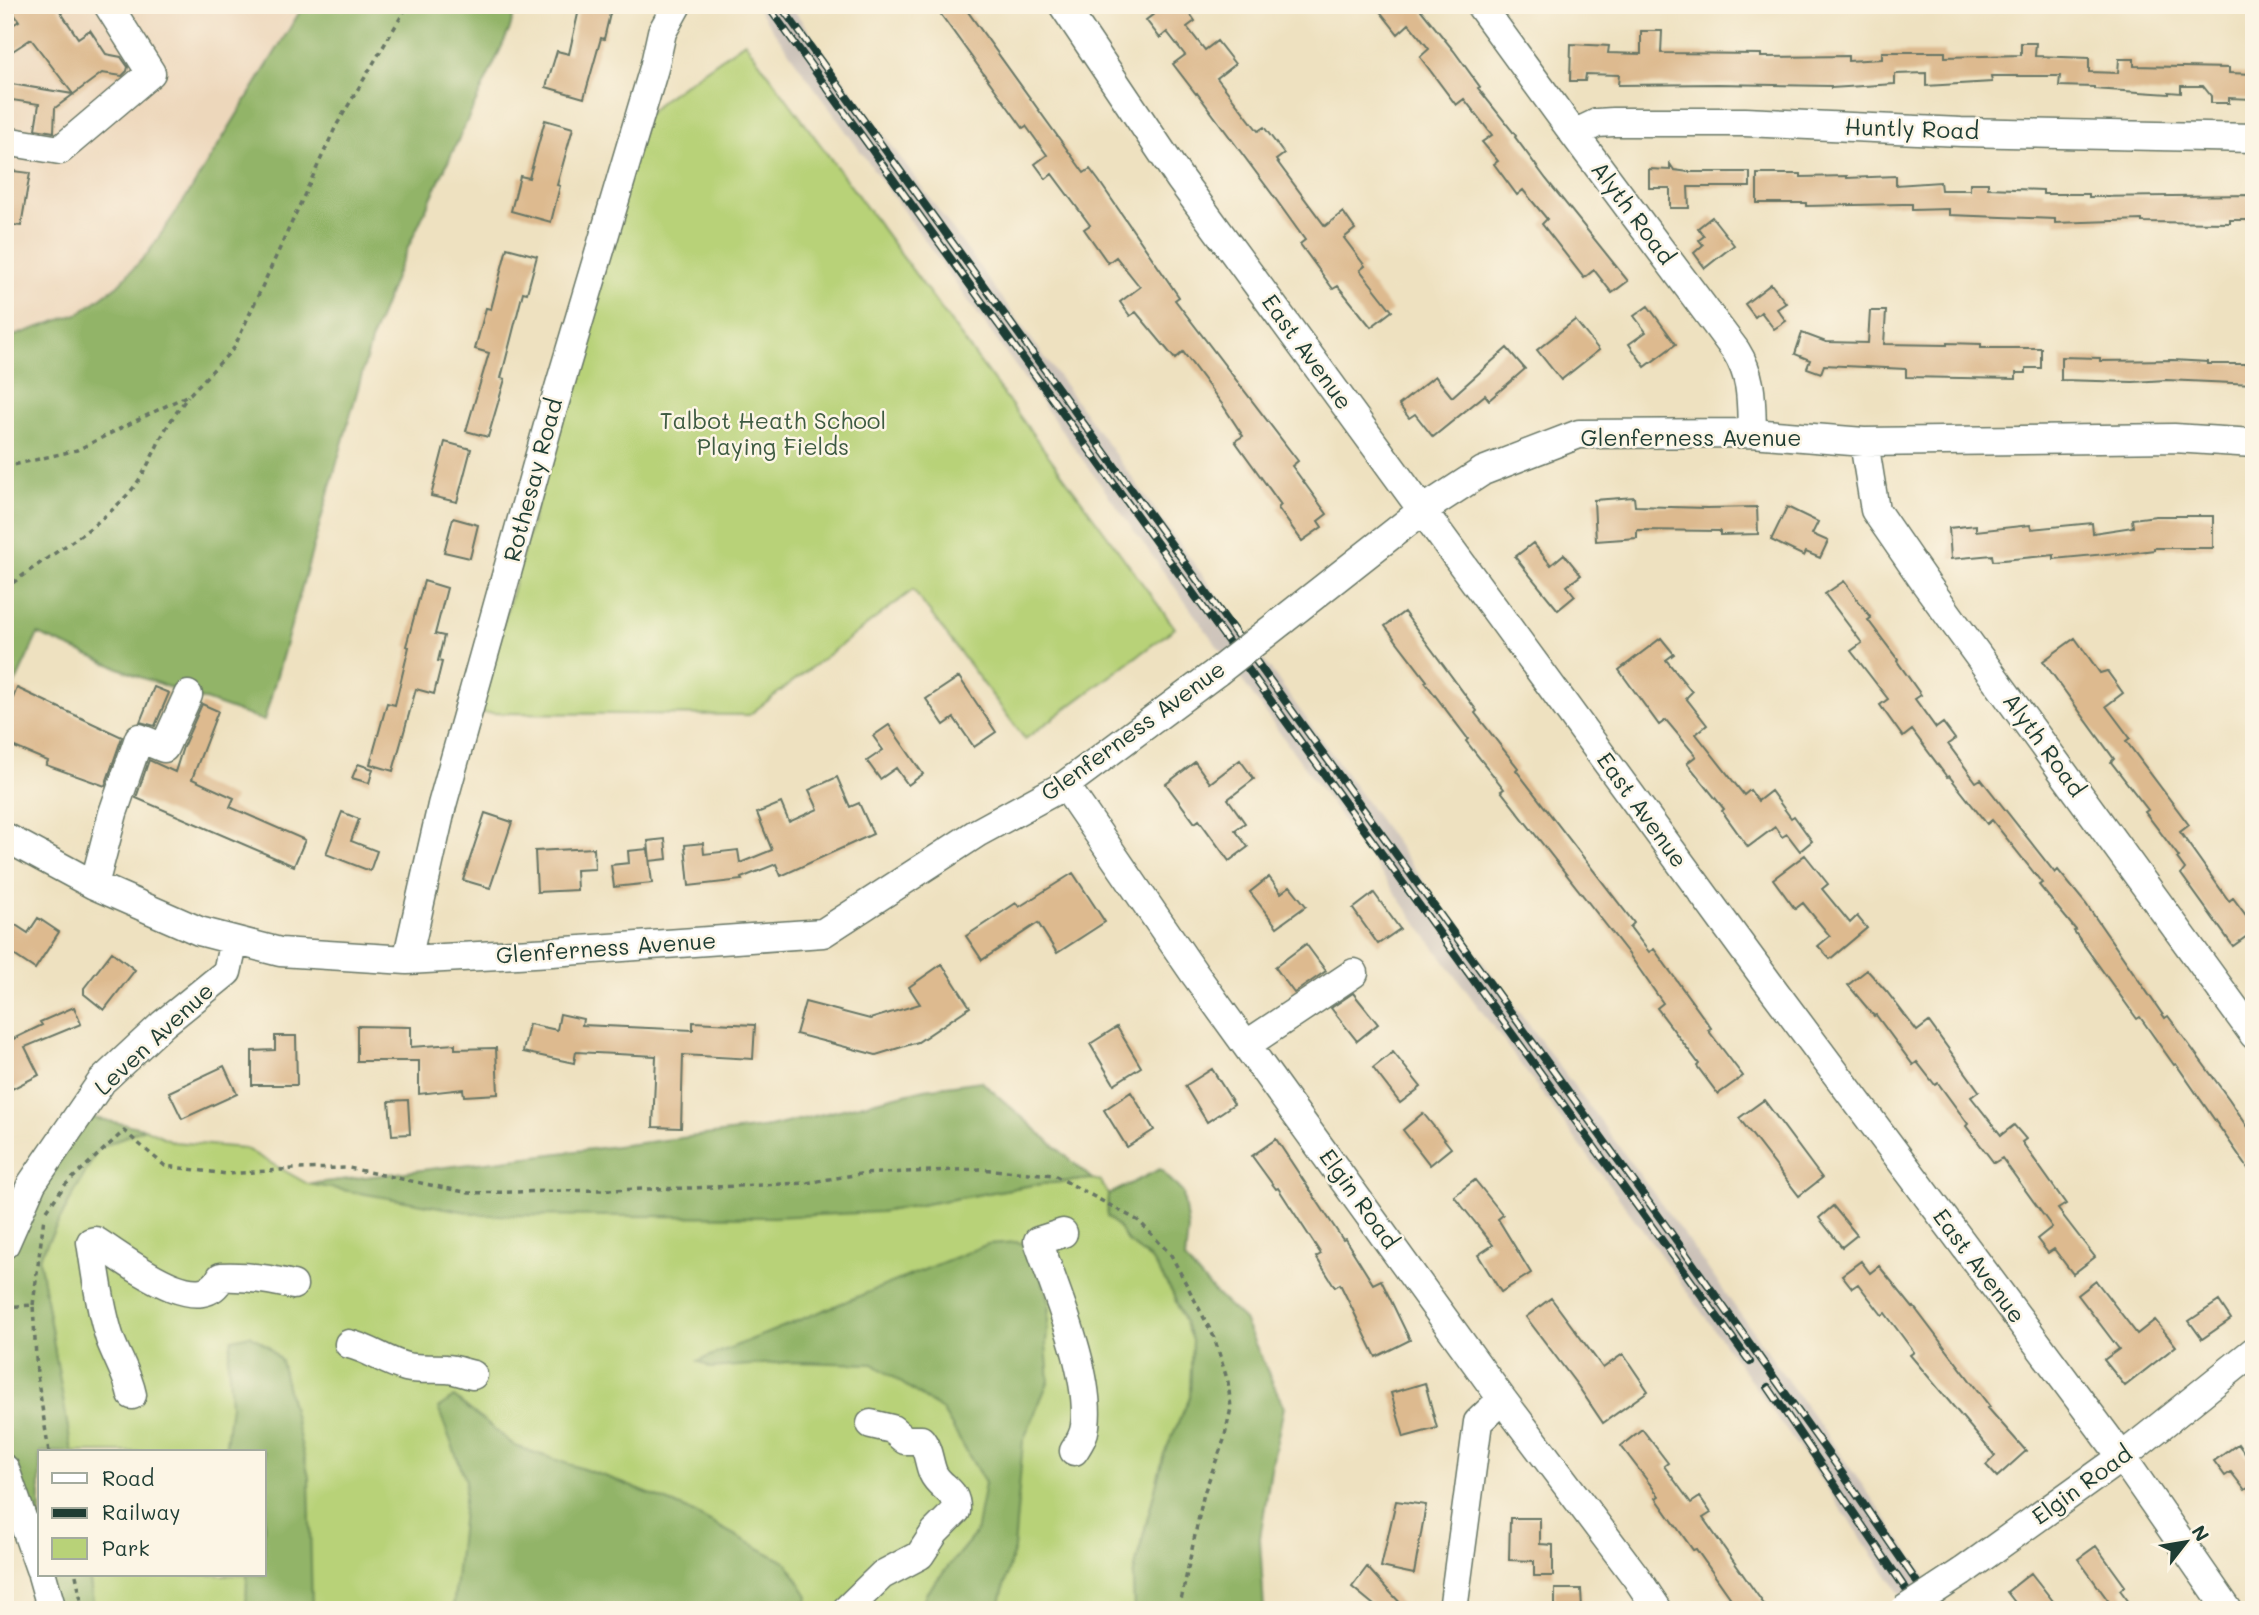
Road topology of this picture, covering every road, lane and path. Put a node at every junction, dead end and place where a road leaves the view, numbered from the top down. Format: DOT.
graph roads {
  1 [pos="108,5"];
  2 [pos="408,5"];
  3 [pos="677,5"];
  4 [pos="1063,5"];
  5 [pos="1480,5"];
  6 [pos="1574,134"];
  7 [pos="2254,138"];
  8 [pos="5,141"];
  9 [pos="190,394"];
  10 [pos="1752,433"];
  11 [pos="1864,442"];
  12 [pos="2254,443"];
  13 [pos="5,467"];
  14 [pos="1423,510"];
  15 [pos="5,589"];
  16 [pos="188,695"];
  17 [pos="1065,785"];
  18 [pos="5,836"];
  19 [pos="94,885"];
  20 [pos="234,941"];
  21 [pos="407,960"];
  22 [pos="1354,973"];
  23 [pos="2254,1035"];
  24 [pos="1246,1045"];
  25 [pos="1063,1233"];
  26 [pos="5,1244"];
  27 [pos="293,1285"];
  28 [pos="33,1305"];
  29 [pos="5,1307"];
  30 [pos="349,1344"];
  31 [pos="2254,1351"];
  32 [pos="473,1376"];
  33 [pos="132,1395"];
  34 [pos="1502,1399"];
  35 [pos="871,1423"];
  36 [pos="49,1450"];
  37 [pos="1073,1451"];
  38 [pos="2122,1457"];
  39 [pos="5,1469"];
  40 [pos="38,1563"];
  41 [pos="42,1576"];
  42 [pos="76,1576"];
  43 [pos="52,1610"];
  44 [pos="83,1610"];
  45 [pos="846,1610"];
  46 [pos="1179,1610"];
  47 [pos="1453,1610"];
  48 [pos="1658,1610"];
  49 [pos="1904,1610"];
  50 [pos="2228,1610"];
  1 -- 8 [label="street"];
  2 -- 9 [label="path"];
  3 -- 21 [label="street, Rothesay Road"];
  4 -- 14 [label="street, East Avenue"];
  5 -- 6 [label="street, Alyth Road"];
  6 -- 7 [label="street, Huntly Road"];
  6 -- 10 [label="street, Alyth Road"];
  9 -- 13 [label="path"];
  9 -- 15 [label="path"];
  10 -- 11 [label="street, Glenferness Avenue"];
  10 -- 14 [label="street, Glenferness Avenue"];
  11 -- 12 [label="street, Glenferness Avenue"];
  11 -- 23 [label="street, Alyth Road"];
  14 -- 17 [label="street, Glenferness Avenue, bridge"];
  14 -- 38 [label="street, East Avenue"];
  16 -- 19 [label="street"];
  17 -- 21 [label="street, Glenferness Avenue"];
  17 -- 24 [label="street, Elgin Road"];
  18 -- 19 [label="street, Glenferness Avenue"];
  19 -- 20 [label="street, Glenferness Avenue"];
  20 -- 21 [label="street, Glenferness Avenue"];
  20 -- 26 [label="street, Leven Avenue"];
  22 -- 24 [label="street"];
  24 -- 34 [label="street, Elgin Road"];
  25 -- 37 [label="street"];
  27 -- 33 [label="street"];
  28 -- 29 [label="path"];
  28 -- 36 [label="path"];
  28 -- 46 [label="path"];
  30 -- 32 [label="street"];
  31 -- 38 [label="street, Elgin Road"];
  34 -- 47 [label="street"];
  34 -- 48 [label="street, Elgin Road"];
  35 -- 45 [label="street"];
  38 -- 49 [label="street, Elgin Road, bridge"];
  38 -- 50 [label="street, East Avenue"];
  39 -- 40 [label="street"];
  41 -- 43 [label="street"];
  42 -- 44 [label="path"];
}
